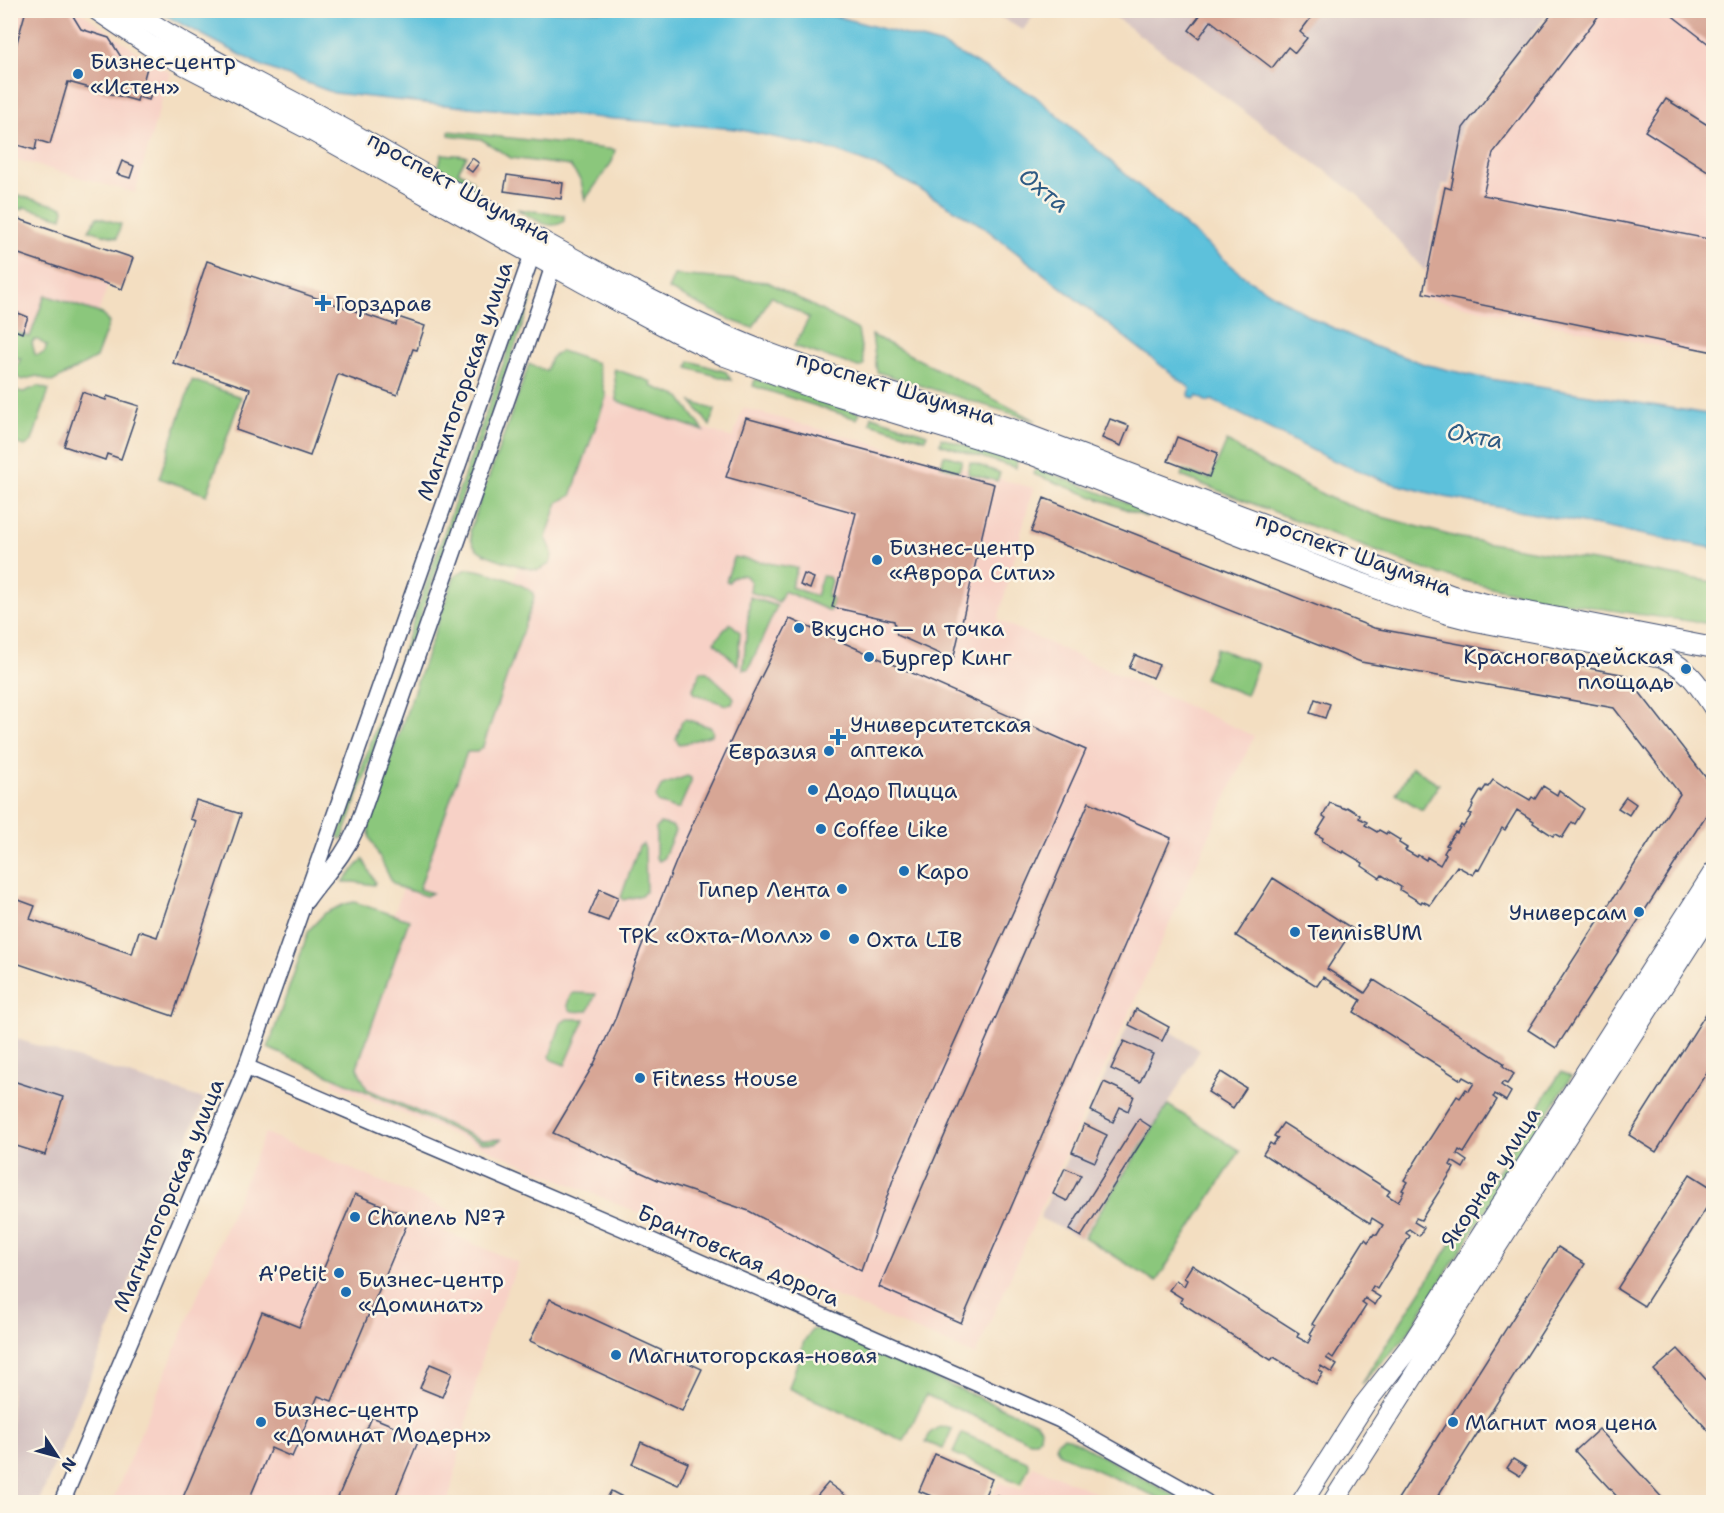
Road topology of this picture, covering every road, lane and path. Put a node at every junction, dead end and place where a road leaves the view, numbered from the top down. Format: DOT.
graph roads {
  1 [pos="97,10"];
  2 [pos="131,10"];
  3 [pos="550,246"];
  4 [pos="532,255"];
  5 [pos="553,266"];
  6 [pos="1713,648"];
  7 [pos="1713,708"];
  8 [pos="1713,872"];
  9 [pos="306,901"];
  10 [pos="1713,906"];
  11 [pos="246,1067"];
  12 [pos="62,1503"];
  13 [pos="1206,1503"];
  14 [pos="1302,1503"];
  15 [pos="1333,1503"];
  1 -- 4 [label="street, проспект Шаумяна"];
  2 -- 3 [label="street, проспект Шаумяна"];
  3 -- 4 [label="street, Магнитогорская улица"];
  3 -- 5 [label="street, Магнитогорская улица"];
  3 -- 6 [label="street, проспект Шаумяна"];
  4 -- 5 [label="street, проспект Шаумяна"];
  4 -- 9 [label="street, Магнитогорская улица"];
  5 -- 7 [label="street, проспект Шаумяна"];
  5 -- 9 [label="street, Магнитогорская улица"];
  8 -- 14 [label="street, Якорная улица"];
  9 -- 11 [label="street, Магнитогорская улица"];
  10 -- 15 [label="street, Якорная улица"];
  11 -- 12 [label="street, Магнитогорская улица"];
  11 -- 13 [label="street, Брантовская дорога"];
}
